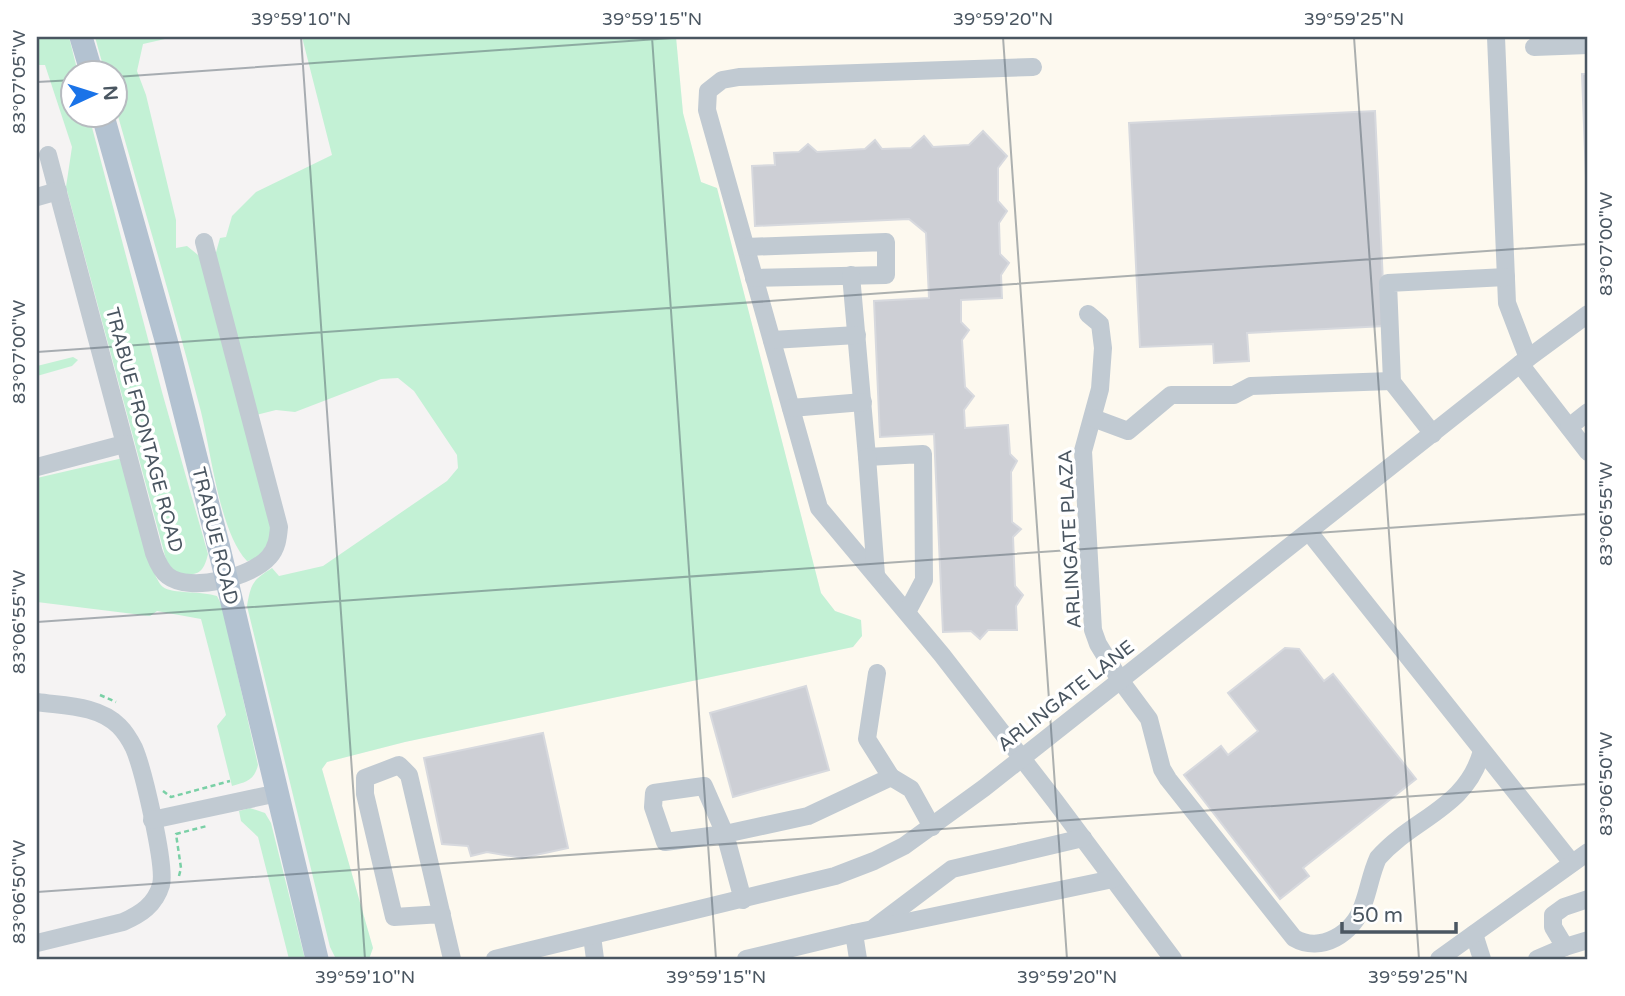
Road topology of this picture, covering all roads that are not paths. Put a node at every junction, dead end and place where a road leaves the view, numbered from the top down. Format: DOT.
graph roads {
  1 [pos="81,37"];
  2 [pos="1496,37"];
  3 [pos="1588,45"];
  4 [pos="1534,47"];
  5 [pos="88,60"];
  6 [pos="1033,67"];
  7 [pos="107,130"];
  8 [pos="48,155"];
  9 [pos="58,191"];
  10 [pos="37,197"];
  11 [pos="204,243"];
  12 [pos="746,247"];
  13 [pos="851,275"];
  14 [pos="1506,277"];
  15 [pos="754,278"];
  16 [pos="1088,314"];
  17 [pos="1588,314"];
  18 [pos="857,335"];
  19 [pos="772,340"];
  20 [pos="1524,361"];
  21 [pos="1392,381"];
  22 [pos="863,402"];
  23 [pos="791,408"];
  24 [pos="1588,412"];
  25 [pos="1093,418"];
  26 [pos="1569,427"];
  27 [pos="1433,434"];
  28 [pos="124,444"];
  29 [pos="1588,452"];
  30 [pos="867,457"];
  31 [pos="37,467"];
  32 [pos="1309,532"];
  33 [pos="876,575"];
  34 [pos="226,579"];
  35 [pos="906,612"];
  36 [pos="877,673"];
  37 [pos="1119,680"];
  38 [pos="37,702"];
  39 [pos="1482,751"];
  40 [pos="1021,759"];
  41 [pos="891,777"];
  42 [pos="278,793"];
  43 [pos="152,820"];
  44 [pos="932,827"];
  45 [pos="1083,838"];
  46 [pos="1588,852"];
  47 [pos="1572,863"];
  48 [pos="1113,879"];
  49 [pos="1588,899"];
  50 [pos="743,900"];
  51 [pos="442,914"];
  52 [pos="863,931"];
  53 [pos="1474,934"];
  54 [pos="592,936"];
  55 [pos="1588,940"];
  56 [pos="37,943"];
  57 [pos="1565,947"];
  58 [pos="317,959"];
  59 [pos="452,959"];
  60 [pos="495,959"];
  61 [pos="595,959"];
  62 [pos="746,959"];
  63 [pos="858,959"];
  64 [pos="1173,959"];
  65 [pos="1439,959"];
  66 [pos="1482,959"];
  67 [pos="1537,959"];
  1 -- 5 [label="main road"];
  2 -- 14 [label="street"];
  3 -- 4 [label="street"];
  6 -- 12 [label="street"];
  7 -- 34 [label="main road, TRABUE ROAD"];
  8 -- 9 [label="street, TRABUE FRONTAGE ROAD"];
  9 -- 10 [label="street"];
  9 -- 28 [label="street, TRABUE FRONTAGE ROAD"];
  11 -- 34 [label="street, TRABUE FRONTAGE ROAD"];
  12 -- 13 [label="street"];
  12 -- 15 [label="street"];
  13 -- 15 [label="street"];
  13 -- 18 [label="street"];
  14 -- 20 [label="street"];
  14 -- 21 [label="street"];
  15 -- 19 [label="street"];
  16 -- 25 [label="street, ARLINGATE PLAZA"];
  17 -- 20 [label="street, ARLINGATE LANE"];
  18 -- 19 [label="street"];
  18 -- 22 [label="street"];
  19 -- 23 [label="street"];
  20 -- 26 [label="street"];
  20 -- 27 [label="street, ARLINGATE LANE"];
  21 -- 25 [label="street"];
  21 -- 27 [label="street"];
  22 -- 23 [label="street"];
  22 -- 30 [label="street"];
  23 -- 33 [label="street"];
  24 -- 26 [label="street"];
  25 -- 37 [label="street, ARLINGATE PLAZA"];
  26 -- 29 [label="street"];
  27 -- 32 [label="street, ARLINGATE LANE"];
  28 -- 31 [label="street"];
  28 -- 34 [label="street, TRABUE FRONTAGE ROAD"];
  30 -- 33 [label="street"];
  30 -- 35 [label="street"];
  32 -- 37 [label="street, ARLINGATE LANE"];
  32 -- 39 [label="street"];
  33 -- 35 [label="street"];
  34 -- 42 [label="main road, TRABUE ROAD"];
  35 -- 40 [label="street"];
  36 -- 41 [label="street"];
  37 -- 39 [label="street, ARLINGATE PLAZA"];
  37 -- 40 [label="street, ARLINGATE LANE"];
  38 -- 43 [label="street"];
  39 -- 47 [label="street"];
  40 -- 44 [label="street, ARLINGATE LANE"];
  40 -- 45 [label="street"];
  41 -- 44 [label="street"];
  41 -- 50 [label="street"];
  42 -- 43 [label="street"];
  42 -- 58 [label="main road, TRABUE ROAD"];
  43 -- 56 [label="street"];
  44 -- 50 [label="street, ARLINGATE LANE"];
  45 -- 48 [label="street"];
  45 -- 52 [label="street"];
  46 -- 47 [label="street"];
  47 -- 53 [label="street"];
  48 -- 52 [label="street"];
  48 -- 64 [label="street"];
  49 -- 57 [label="street"];
  50 -- 54 [label="street, ARLINGATE LANE"];
  51 -- 51 [label="street"];
  51 -- 59 [label="street"];
  52 -- 62 [label="street"];
  52 -- 63 [label="street"];
  53 -- 65 [label="street"];
  53 -- 66 [label="street"];
  54 -- 60 [label="street, ARLINGATE LANE"];
  54 -- 61 [label="street"];
  55 -- 57 [label="street"];
  57 -- 67 [label="street"];
}
